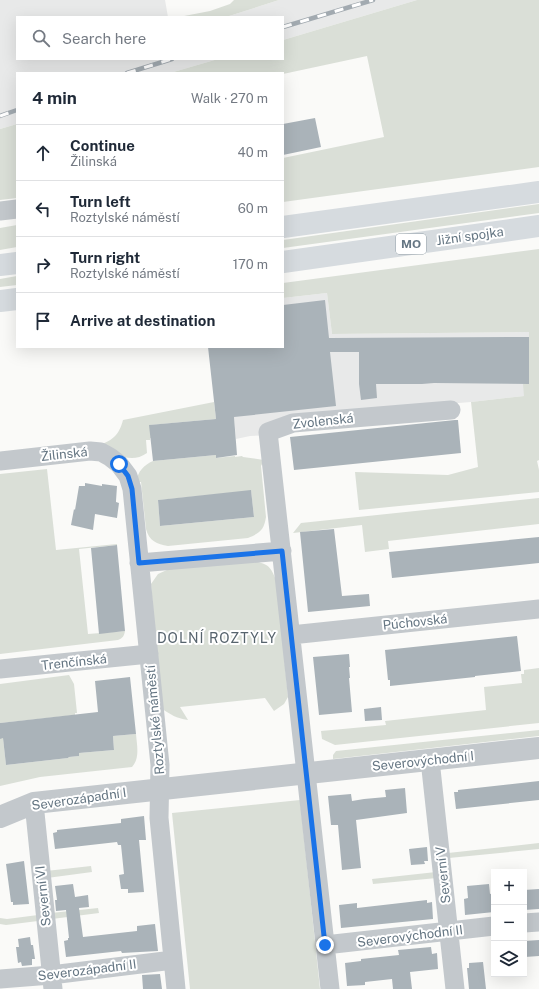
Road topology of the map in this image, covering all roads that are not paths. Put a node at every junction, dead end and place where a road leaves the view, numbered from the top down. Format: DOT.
graph roads {
  1 [pos="539,183"];
  2 [pos="539,192"];
  3 [pos="509,196"];
  4 [pos="16,209"];
  5 [pos="0,211"];
  6 [pos="539,226"];
  7 [pos="284,227"];
  8 [pos="284,262"];
  9 [pos="16,263"];
  10 [pos="0,265"];
  11 [pos="16,299"];
  12 [pos="0,301"];
  13 [pos="450,410"];
  14 [pos="0,461"];
  15 [pos="282,551"];
  16 [pos="139,563"];
  17 [pos="539,609"];
  18 [pos="291,634"];
  19 [pos="149,654"];
  20 [pos="0,669"];
  21 [pos="539,748"];
  22 [pos="430,760"];
  23 [pos="306,774"];
  24 [pos="160,789"];
  25 [pos="34,803"];
  26 [pos="0,817"];
  27 [pos="539,922"];
  28 [pos="527,923"];
  29 [pos="491,926"];
  30 [pos="449,931"];
  31 [pos="325,945"];
  32 [pos="174,960"];
  33 [pos="0,980"];
  34 [pos="52,982"];
  35 [pos="176,989"];
  36 [pos="330,989"];
  37 [pos="456,989"];
  1 -- 3 [label="highway"];
  2 -- 3 [label="highway"];
  3 -- 7 [label="highway"];
  4 -- 5 [label="street"];
  6 -- 8 [label="highway, Jižní spojka / MO"];
  9 -- 10 [label="highway"];
  11 -- 12 [label="highway"];
  13 -- 15 [label="street, Zvolenská"];
  14 -- 16 [label="street, Žilinská"];
  15 -- 16 [label="street"];
  15 -- 18 [label="street"];
  16 -- 19 [label="street, Roztylské náměstí"];
  17 -- 18 [label="street, Púchovská"];
  18 -- 23 [label="street"];
  19 -- 20 [label="street, Trenčínská"];
  19 -- 24 [label="street, Roztylské náměstí"];
  21 -- 22 [label="street, Severovýchodní I"];
  22 -- 23 [label="street, Severovýchodní I"];
  22 -- 30 [label="street, Severní V"];
  23 -- 24 [label="street, Roztylské náměstí"];
  23 -- 31 [label="street"];
  24 -- 25 [label="street, Severozápadní I"];
  24 -- 32 [label="street, Roztylské náměstí"];
  25 -- 26 [label="street, Severozápadní I"];
  25 -- 34 [label="street, Severní VI"];
  27 -- 28 [label="street"];
  29 -- 30 [label="street, Severovýchodní II"];
  30 -- 31 [label="street, Severovýchodní II"];
  30 -- 37 [label="street, Severní V"];
  31 -- 36 [label="street"];
  32 -- 34 [label="street, Severozápadní II"];
  32 -- 35 [label="street, Roztylské náměstí"];
  33 -- 34 [label="street, Severozápadní II"];
}
